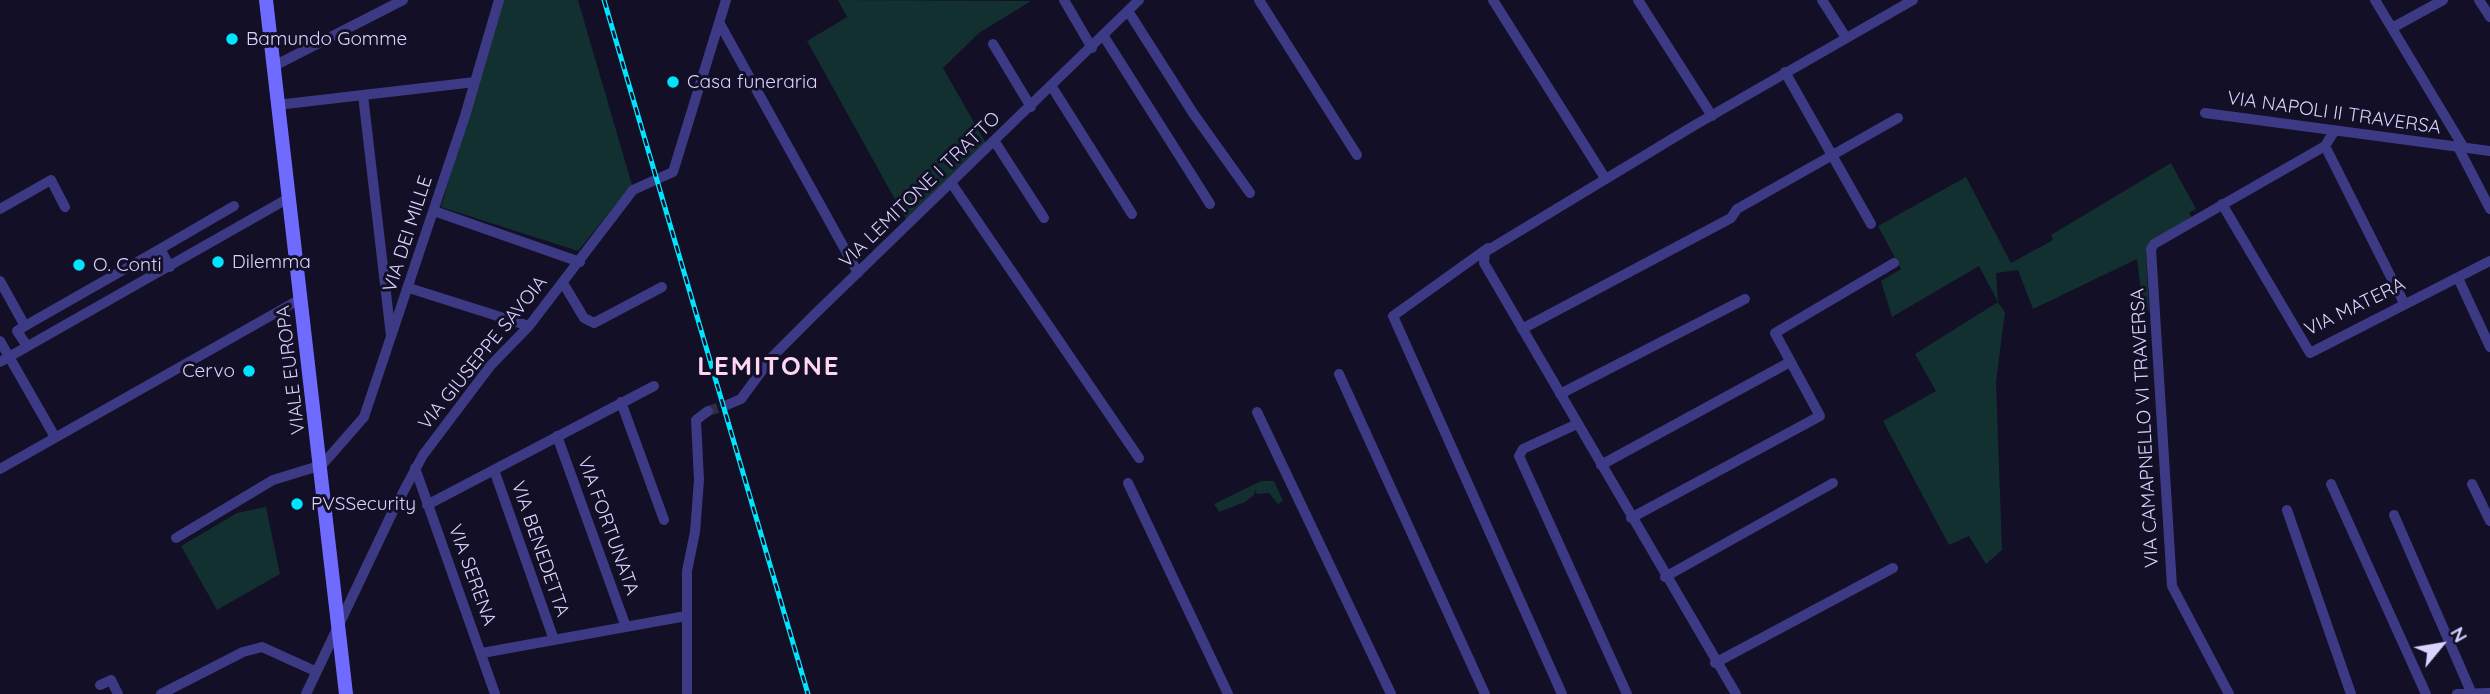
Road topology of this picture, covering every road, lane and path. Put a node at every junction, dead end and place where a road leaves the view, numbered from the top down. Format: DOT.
graph roads {
  1 [pos="266,0"];
  2 [pos="403,0"];
  3 [pos="499,0"];
  4 [pos="726,0"];
  5 [pos="1064,0"];
  6 [pos="1139,0"];
  7 [pos="1259,0"];
  8 [pos="1493,0"];
  9 [pos="1637,0"];
  10 [pos="1822,0"];
  11 [pos="1913,0"];
  12 [pos="2375,0"];
  13 [pos="2443,0"];
  14 [pos="2479,0"];
  15 [pos="1128,11"];
  16 [pos="2490,17"];
  17 [pos="720,24"];
  18 [pos="2392,28"];
  19 [pos="1103,35"];
  20 [pos="1845,36"];
  21 [pos="993,44"];
  22 [pos="1091,48"];
  23 [pos="274,66"];
  24 [pos="1785,72"];
  25 [pos="475,82"];
  26 [pos="1052,87"];
  27 [pos="363,95"];
  28 [pos="278,105"];
  29 [pos="1031,107"];
  30 [pos="2205,113"];
  31 [pos="1712,116"];
  32 [pos="1898,118"];
  33 [pos="2335,130"];
  34 [pos="995,142"];
  35 [pos="2325,146"];
  36 [pos="2461,147"];
  37 [pos="2490,151"];
  38 [pos="1357,155"];
  39 [pos="1832,155"];
  40 [pos="1605,178"];
  41 [pos="952,184"];
  42 [pos="1250,193"];
  43 [pos="287,199"];
  44 [pos="1210,204"];
  45 [pos="2222,204"];
  46 [pos="234,206"];
  47 [pos="65,207"];
  48 [pos="0,209"];
  49 [pos="2490,209"];
  50 [pos="434,211"];
  51 [pos="1132,214"];
  52 [pos="1044,218"];
  53 [pos="1871,224"];
  54 [pos="1497,242"];
  55 [pos="160,249"];
  56 [pos="2490,261"];
  57 [pos="580,262"];
  58 [pos="1894,263"];
  59 [pos="170,267"];
  60 [pos="858,273"];
  61 [pos="2458,278"];
  62 [pos="0,281"];
  63 [pos="563,283"];
  64 [pos="662,287"];
  65 [pos="409,288"];
  66 [pos="302,298"];
  67 [pos="1745,299"];
  68 [pos="2404,303"];
  69 [pos="25,326"];
  70 [pos="529,326"];
  71 [pos="1522,329"];
  72 [pos="391,340"];
  73 [pos="0,341"];
  74 [pos="27,346"];
  75 [pos="2490,347"];
  76 [pos="4,359"];
  77 [pos="1790,362"];
  78 [pos="1339,374"];
  79 [pos="654,386"];
  80 [pos="1560,394"];
  81 [pos="621,402"];
  82 [pos="727,405"];
  83 [pos="708,411"];
  84 [pos="1258,412"];
  85 [pos="1577,424"];
  86 [pos="557,436"];
  87 [pos="55,437"];
  88 [pos="1139,457"];
  89 [pos="322,465"];
  90 [pos="1601,465"];
  91 [pos="415,468"];
  92 [pos="0,469"];
  93 [pos="494,470"];
  94 [pos="1128,483"];
  95 [pos="1833,483"];
  96 [pos="2331,484"];
  97 [pos="2472,484"];
  98 [pos="428,505"];
  99 [pos="2287,510"];
  100 [pos="2394,514"];
  101 [pos="1631,518"];
  102 [pos="664,520"];
  103 [pos="2490,521"];
  104 [pos="176,538"];
  105 [pos="1893,568"];
  106 [pos="1665,577"];
  107 [pos="686,617"];
  108 [pos="339,625"];
  109 [pos="626,627"];
  110 [pos="554,640"];
  111 [pos="482,653"];
  112 [pos="1715,663"];
  113 [pos="315,671"];
  114 [pos="100,685"];
  115 [pos="2490,693"];
  116 [pos="118,694"];
  117 [pos="161,694"];
  118 [pos="306,694"];
  119 [pos="346,694"];
  120 [pos="495,694"];
  121 [pos="687,694"];
  122 [pos="1228,694"];
  123 [pos="1391,694"];
  124 [pos="1485,694"];
  125 [pos="1562,694"];
  126 [pos="1627,694"];
  127 [pos="1736,694"];
  128 [pos="2229,694"];
  129 [pos="2351,694"];
  130 [pos="2426,694"];
  131 [pos="2458,694"];
  132 [pos="2472,694"];
  1 -- 23 [label="main road, VIALE EUROPA"];
  2 -- 23 [label="street"];
  3 -- 25 [label="street, VIA DEI MILLE"];
  4 -- 17 [label="street"];
  5 -- 22 [label="street"];
  6 -- 15 [label="street, VIA LEMITONE I TRATTO"];
  7 -- 38 [label="street"];
  8 -- 40 [label="street"];
  9 -- 31 [label="street"];
  10 -- 20 [label="street"];
  11 -- 20 [label="street"];
  12 -- 18 [label="street"];
  13 -- 18 [label="street"];
  14 -- 16 [label="street"];
  15 -- 19 [label="street, VIA LEMITONE I TRATTO"];
  15 -- 42 [label="street"];
  17 -- 57 [label="street, VIA GIUSEPPE SAVOIA"];
  17 -- 60 [label="street"];
  18 -- 36 [label="street"];
  19 -- 22 [label="street, VIA LEMITONE I TRATTO"];
  19 -- 44 [label="street"];
  20 -- 24 [label="street"];
  21 -- 29 [label="street"];
  22 -- 26 [label="street, VIA LEMITONE I TRATTO"];
  23 -- 28 [label="main road, VIALE EUROPA"];
  24 -- 31 [label="street"];
  24 -- 39 [label="street"];
  25 -- 27 [label="street"];
  25 -- 50 [label="street, VIA DEI MILLE"];
  26 -- 29 [label="street, VIA LEMITONE I TRATTO"];
  26 -- 51 [label="street"];
  27 -- 28 [label="street"];
  27 -- 72 [label="street"];
  28 -- 43 [label="main road, VIALE EUROPA"];
  29 -- 34 [label="street, VIA LEMITONE I TRATTO"];
  30 -- 33 [label="street, VIA NAPOLI II TRAVERSA"];
  31 -- 40 [label="street"];
  32 -- 39 [label="street"];
  33 -- 35 [label="street"];
  33 -- 36 [label="street, VIA NAPOLI II TRAVERSA"];
  34 -- 41 [label="street, VIA LEMITONE I TRATTO"];
  34 -- 52 [label="street"];
  35 -- 45 [label="street"];
  35 -- 68 [label="street"];
  36 -- 37 [label="street, VIA NAPOLI II TRAVERSA"];
  36 -- 49 [label="street"];
  39 -- 53 [label="street"];
  39 -- 71 [label="street"];
  40 -- 54 [label="street"];
  41 -- 60 [label="street, VIA LEMITONE I TRATTO"];
  41 -- 88 [label="street"];
  43 -- 59 [label="street"];
  43 -- 66 [label="main road, VIALE EUROPA"];
  45 -- 68 [label="street, VIA MATERA"];
  45 -- 128 [label="street, VIA CAMAPNELLO VI TRAVERSA"];
  46 -- 55 [label="street"];
  47 -- 48 [label="street"];
  50 -- 57 [label="street"];
  50 -- 65 [label="street, VIA DEI MILLE"];
  54 -- 71 [label="street"];
  54 -- 125 [label="street"];
  55 -- 59 [label="street"];
  55 -- 69 [label="street"];
  56 -- 61 [label="street, VIA MATERA"];
  57 -- 63 [label="street, VIA GIUSEPPE SAVOIA"];
  58 -- 77 [label="street"];
  59 -- 74 [label="street"];
  60 -- 82 [label="street, VIA LEMITONE I TRATTO"];
  61 -- 68 [label="street, VIA MATERA"];
  61 -- 75 [label="street"];
  62 -- 69 [label="street"];
  63 -- 64 [label="street"];
  63 -- 70 [label="street, VIA GIUSEPPE SAVOIA"];
  65 -- 70 [label="street"];
  65 -- 72 [label="street, VIA DEI MILLE"];
  66 -- 87 [label="street"];
  66 -- 89 [label="main road, VIALE EUROPA"];
  67 -- 80 [label="street"];
  69 -- 74 [label="street"];
  70 -- 91 [label="street, VIA GIUSEPPE SAVOIA"];
  71 -- 80 [label="street"];
  72 -- 89 [label="street, VIA DEI MILLE"];
  73 -- 76 [label="street"];
  74 -- 76 [label="street"];
  76 -- 87 [label="street"];
  77 -- 90 [label="street"];
  77 -- 101 [label="street"];
  78 -- 124 [label="street"];
  79 -- 81 [label="street"];
  80 -- 85 [label="street"];
  81 -- 86 [label="street"];
  81 -- 102 [label="street"];
  83 -- 107 [label="street"];
  84 -- 123 [label="street"];
  85 -- 90 [label="street"];
  85 -- 126 [label="street"];
  86 -- 93 [label="street"];
  86 -- 109 [label="street, VIA FORTUNATA"];
  87 -- 92 [label="street"];
  89 -- 104 [label="street"];
  89 -- 108 [label="main road, VIALE EUROPA"];
  90 -- 101 [label="street"];
  91 -- 98 [label="street, VIA SERENA"];
  91 -- 108 [label="street, VIA GIUSEPPE SAVOIA"];
  93 -- 98 [label="street"];
  93 -- 110 [label="street, VIA BENEDETTA"];
  94 -- 122 [label="street"];
  95 -- 106 [label="street"];
  96 -- 130 [label="street"];
  97 -- 103 [label="street"];
  98 -- 111 [label="street, VIA SERENA"];
  99 -- 129 [label="street"];
  100 -- 132 [label="street"];
  101 -- 106 [label="street"];
  105 -- 112 [label="street"];
  106 -- 112 [label="street"];
  107 -- 109 [label="street"];
  107 -- 121 [label="street"];
  108 -- 113 [label="street, VIA GIUSEPPE SAVOIA"];
  108 -- 119 [label="main road, VIALE EUROPA"];
  109 -- 110 [label="street"];
  110 -- 111 [label="street"];
  111 -- 120 [label="street, VIA SERENA"];
  112 -- 127 [label="street"];
  113 -- 117 [label="street"];
  113 -- 118 [label="street, VIA GIUSEPPE SAVOIA"];
  114 -- 116 [label="street"];
  115 -- 132 [label="street"];
  131 -- 132 [label="street"];
}
